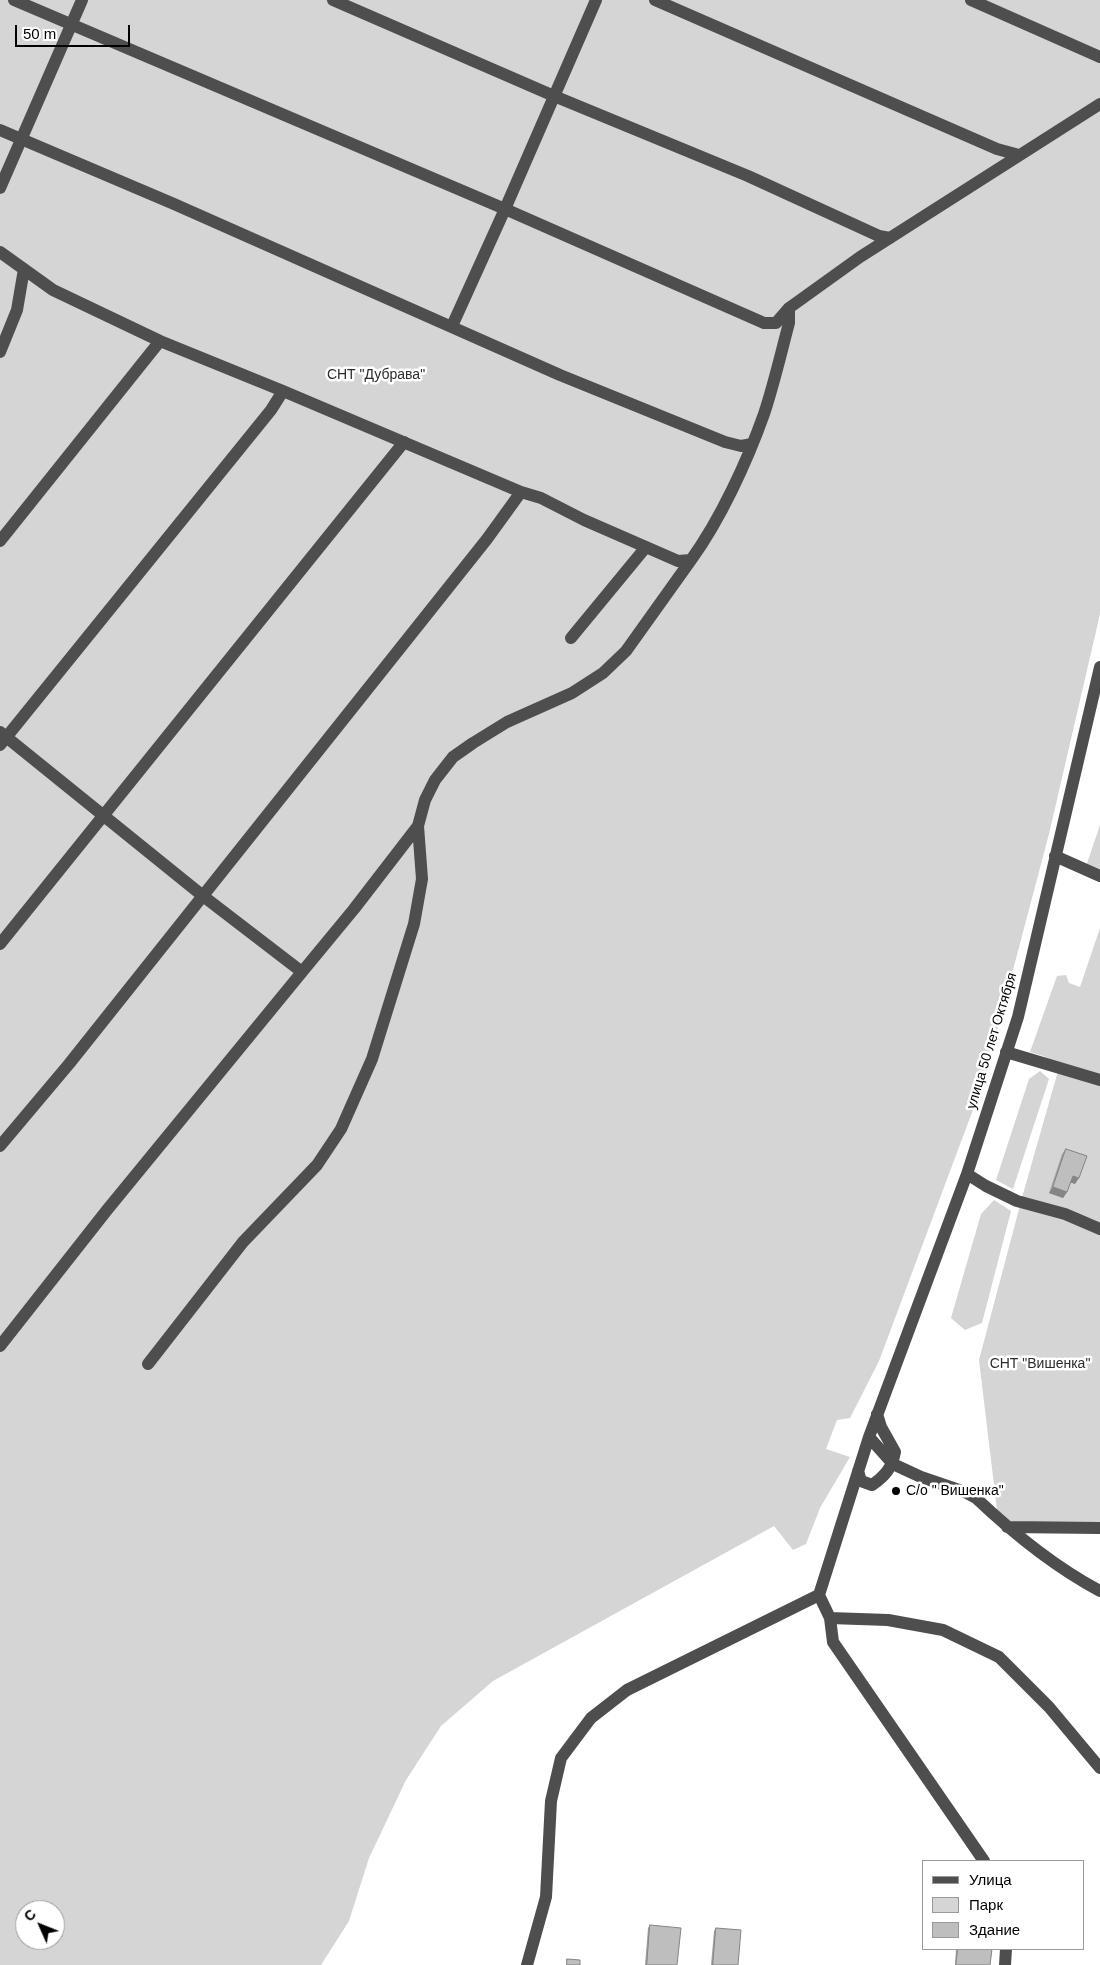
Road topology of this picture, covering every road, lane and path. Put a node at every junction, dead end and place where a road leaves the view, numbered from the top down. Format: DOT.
graph roads {
  1 [pos="14,0"];
  2 [pos="82,0"];
  3 [pos="333,0"];
  4 [pos="596,0"];
  5 [pos="655,0"];
  6 [pos="971,0"];
  7 [pos="71,26"];
  8 [pos="1100,58"];
  9 [pos="554,96"];
  10 [pos="1100,104"];
  11 [pos="0,130"];
  12 [pos="22,140"];
  13 [pos="1019,155"];
  14 [pos="0,188"];
  15 [pos="505,209"];
  16 [pos="890,238"];
  17 [pos="0,252"];
  18 [pos="24,269"];
  19 [pos="789,308"];
  20 [pos="452,326"];
  21 [pos="160,342"];
  22 [pos="0,352"];
  23 [pos="283,391"];
  24 [pos="404,442"];
  25 [pos="752,444"];
  26 [pos="521,492"];
  27 [pos="0,541"];
  28 [pos="646,547"];
  29 [pos="691,560"];
  30 [pos="571,638"];
  31 [pos="1100,667"];
  32 [pos="1094,716"];
  33 [pos="2,738"];
  34 [pos="105,815"];
  35 [pos="418,826"];
  36 [pos="1055,856"];
  37 [pos="1100,876"];
  38 [pos="203,896"];
  39 [pos="0,944"];
  40 [pos="302,972"];
  41 [pos="1006,1052"];
  42 [pos="1100,1080"];
  43 [pos="0,1146"];
  44 [pos="967,1174"];
  45 [pos="1100,1228"];
  46 [pos="0,1346"];
  47 [pos="148,1364"];
  48 [pos="877,1414"];
  49 [pos="869,1437"];
  50 [pos="893,1464"];
  51 [pos="858,1471"];
  52 [pos="1007,1527"];
  53 [pos="1100,1528"];
  54 [pos="1100,1591"];
  55 [pos="819,1595"];
  56 [pos="830,1618"];
  57 [pos="1100,1768"];
  58 [pos="983,1860"];
  59 [pos="1006,1950"];
  60 [pos="527,1965"];
  61 [pos="1005,1965"];
  1 -- 7 [label="street"];
  2 -- 7 [label="street"];
  3 -- 9 [label="street"];
  4 -- 9 [label="street"];
  5 -- 13 [label="street"];
  6 -- 8 [label="street"];
  7 -- 12 [label="street"];
  7 -- 15 [label="street"];
  9 -- 15 [label="street"];
  9 -- 16 [label="street"];
  10 -- 13 [label="street"];
  11 -- 12 [label="street"];
  12 -- 14 [label="street"];
  12 -- 20 [label="street"];
  13 -- 16 [label="street"];
  15 -- 19 [label="street"];
  15 -- 20 [label="street"];
  16 -- 19 [label="street"];
  17 -- 18 [label="street"];
  18 -- 21 [label="street"];
  18 -- 22 [label="street"];
  19 -- 25 [label="street"];
  20 -- 25 [label="street"];
  21 -- 23 [label="street"];
  21 -- 27 [label="street"];
  23 -- 24 [label="street"];
  23 -- 33 [label="street"];
  24 -- 26 [label="street"];
  24 -- 34 [label="street"];
  25 -- 29 [label="street"];
  26 -- 28 [label="street"];
  26 -- 38 [label="street"];
  28 -- 29 [label="street"];
  28 -- 30 [label="street"];
  29 -- 35 [label="street"];
  31 -- 32 [label="street, улица 50 лет Октября"];
  32 -- 36 [label="street, улица 50 лет Октября"];
  33 -- 34 [label="street"];
  34 -- 38 [label="street"];
  34 -- 39 [label="street"];
  35 -- 40 [label="street"];
  35 -- 47 [label="street"];
  36 -- 37 [label="street"];
  36 -- 41 [label="street, улица 50 лет Октября"];
  38 -- 40 [label="street"];
  38 -- 43 [label="street"];
  40 -- 46 [label="street"];
  41 -- 42 [label="street"];
  41 -- 44 [label="street, улица 50 лет Октября"];
  44 -- 45 [label="street"];
  44 -- 48 [label="street, улица 50 лет Октября"];
  48 -- 49 [label="street, улица 50 лет Октября"];
  48 -- 50 [label="street"];
  49 -- 50 [label="street"];
  49 -- 51 [label="street, улица 50 лет Октября"];
  50 -- 51 [label="street"];
  50 -- 52 [label="street"];
  51 -- 55 [label="street, улица 50 лет Октября"];
  52 -- 53 [label="street"];
  52 -- 54 [label="street"];
  55 -- 56 [label="street"];
  55 -- 60 [label="street"];
  56 -- 57 [label="street"];
  56 -- 58 [label="street"];
  59 -- 61 [label="street"];
}
